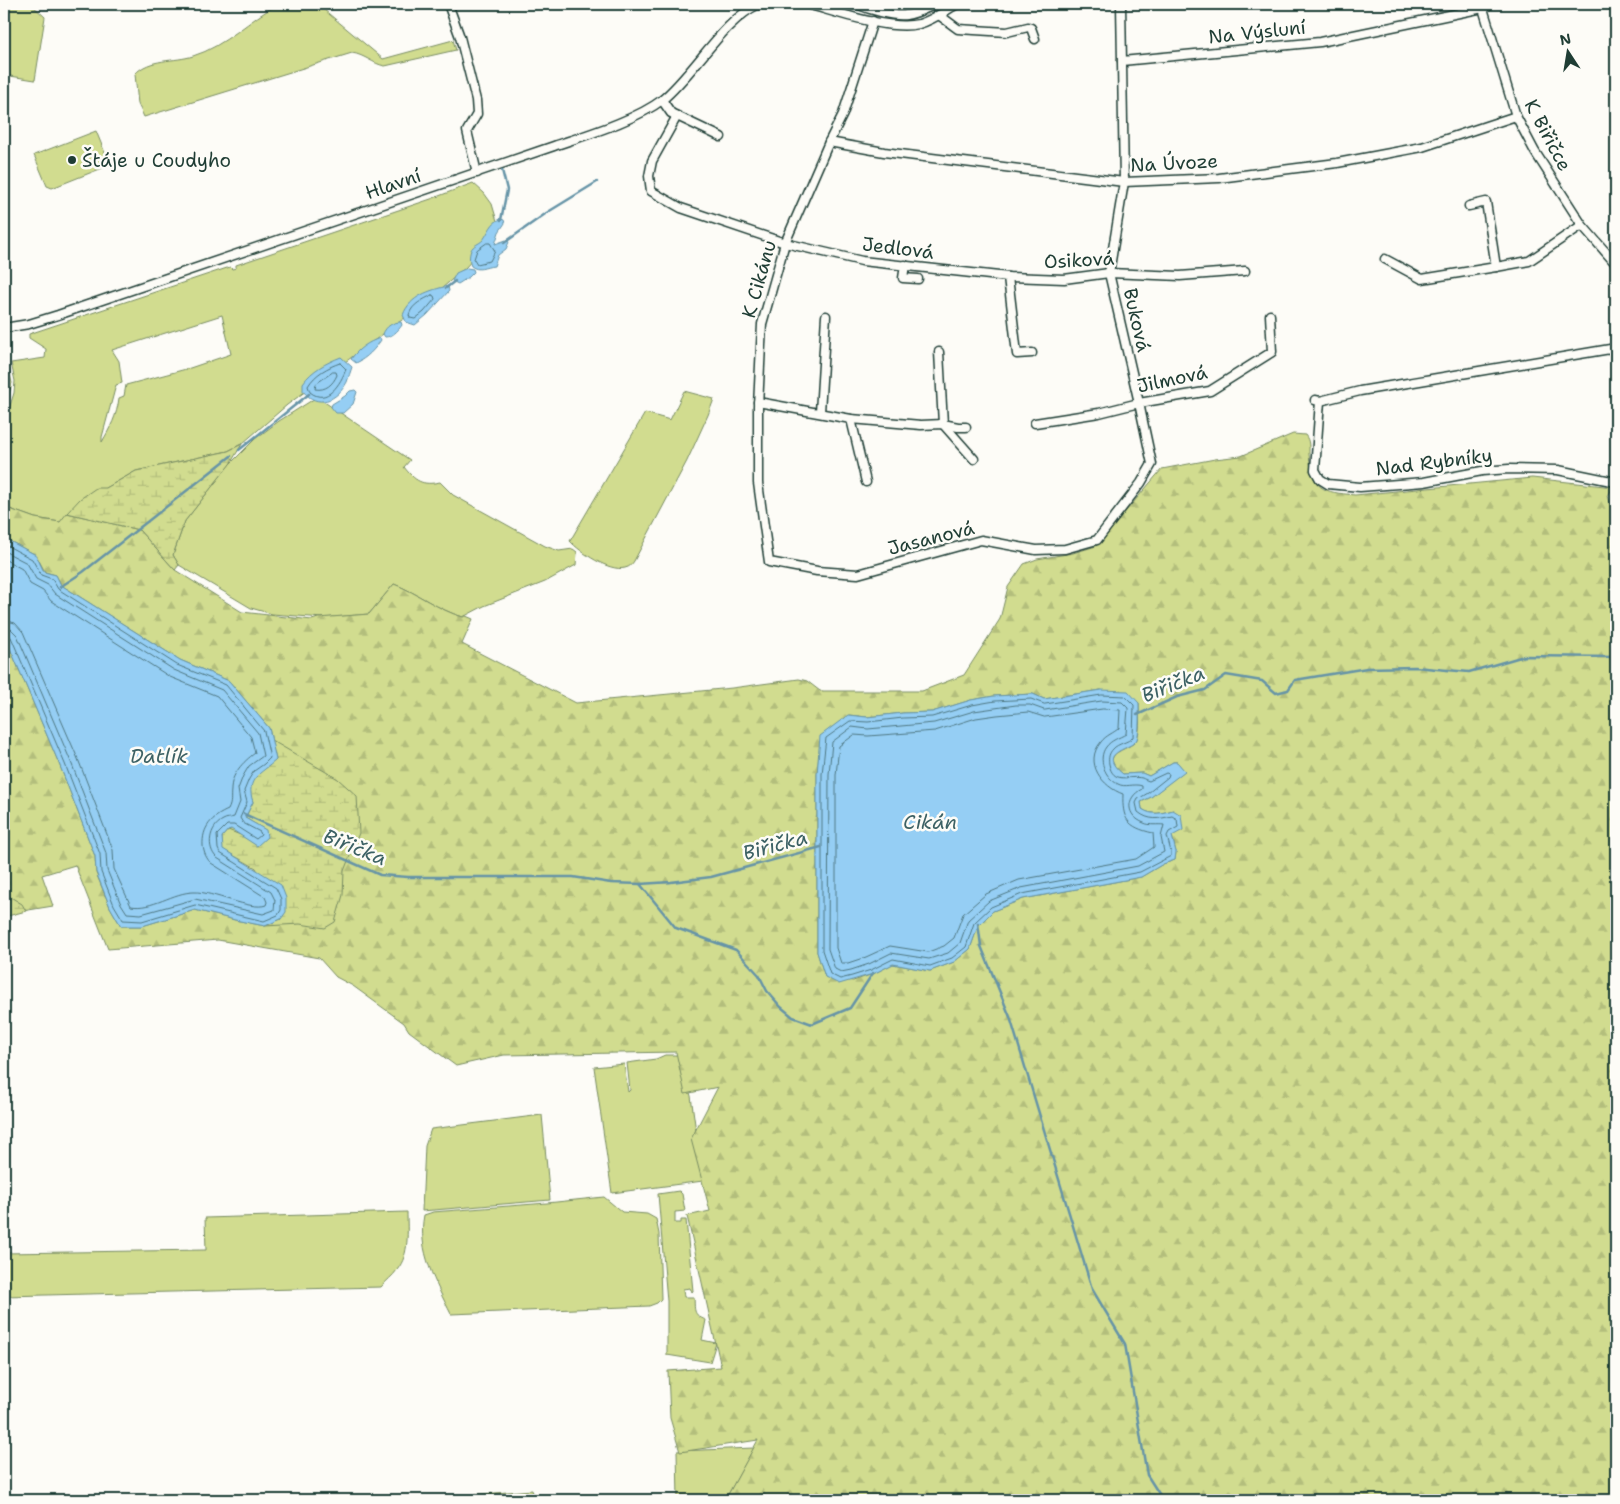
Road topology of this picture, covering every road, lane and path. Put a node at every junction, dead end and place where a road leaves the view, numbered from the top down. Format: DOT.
graph roads {
  1 [pos="448,4"];
  2 [pos="757,4"];
  3 [pos="806,4"];
  4 [pos="856,4"];
  5 [pos="936,4"];
  6 [pos="957,4"];
  7 [pos="1121,4"];
  8 [pos="1482,6"];
  9 [pos="939,15"];
  10 [pos="873,21"];
  11 [pos="1035,39"];
  12 [pos="1122,61"];
  13 [pos="662,100"];
  14 [pos="677,116"];
  15 [pos="1516,116"];
  16 [pos="721,137"];
  17 [pos="829,142"];
  18 [pos="477,173"];
  19 [pos="1124,182"];
  20 [pos="1469,206"];
  21 [pos="1582,225"];
  22 [pos="785,243"];
  23 [pos="1385,259"];
  24 [pos="1616,264"];
  25 [pos="905,266"];
  26 [pos="1496,267"];
  27 [pos="1245,271"];
  28 [pos="1109,273"];
  29 [pos="1008,277"];
  30 [pos="918,279"];
  31 [pos="1270,315"];
  32 [pos="826,316"];
  33 [pos="4,328"];
  34 [pos="1616,348"];
  35 [pos="939,352"];
  36 [pos="1032,352"];
  37 [pos="758,402"];
  38 [pos="1139,403"];
  39 [pos="820,412"];
  40 [pos="851,419"];
  41 [pos="1035,423"];
  42 [pos="943,424"];
  43 [pos="966,427"];
  44 [pos="974,459"];
  45 [pos="1152,464"];
  46 [pos="866,482"];
  47 [pos="1616,482"];
  48 [pos="769,562"];
  1 -- 18 [label="street"];
  2 -- 13 [label="street, Hlavní"];
  3 -- 10 [label="street"];
  4 -- 5 [label="street"];
  6 -- 9 [label="street"];
  7 -- 12 [label="street, Buková"];
  8 -- 12 [label="street, Na Výsluní"];
  8 -- 15 [label="street, K Biřičce"];
  9 -- 10 [label="street"];
  9 -- 11 [label="street"];
  10 -- 17 [label="street, K Cikánu"];
  12 -- 19 [label="street, Buková"];
  13 -- 14 [label="street"];
  13 -- 18 [label="street, Hlavní"];
  14 -- 16 [label="street"];
  14 -- 22 [label="street, Jedlová"];
  15 -- 19 [label="street, Na Úvoze"];
  15 -- 21 [label="street, K Biřičce"];
  17 -- 19 [label="street, Na Úvoze"];
  17 -- 22 [label="street, K Cikánu"];
  18 -- 33 [label="street, Hlavní"];
  19 -- 28 [label="street, Buková"];
  20 -- 26 [label="street"];
  21 -- 24 [label="street, K Biřičce"];
  21 -- 26 [label="street"];
  22 -- 25 [label="street, Jedlová"];
  22 -- 37 [label="street, K Cikánu"];
  23 -- 26 [label="street"];
  25 -- 29 [label="street, Jedlová"];
  25 -- 30 [label="street"];
  27 -- 28 [label="street, Osiková"];
  28 -- 29 [label="street, Osiková"];
  28 -- 38 [label="street, Buková"];
  29 -- 36 [label="street"];
  31 -- 38 [label="street, Jilmová"];
  32 -- 39 [label="street"];
  34 -- 47 [label="street, Nad Rybníky"];
  35 -- 42 [label="street"];
  37 -- 39 [label="street"];
  37 -- 48 [label="street, K Cikánu"];
  38 -- 41 [label="street, Jilmová"];
  38 -- 45 [label="street, Buková"];
  39 -- 40 [label="street"];
  40 -- 42 [label="street"];
  40 -- 46 [label="street"];
  42 -- 43 [label="street"];
  42 -- 44 [label="street"];
  45 -- 48 [label="street, Jasanová"];
}
